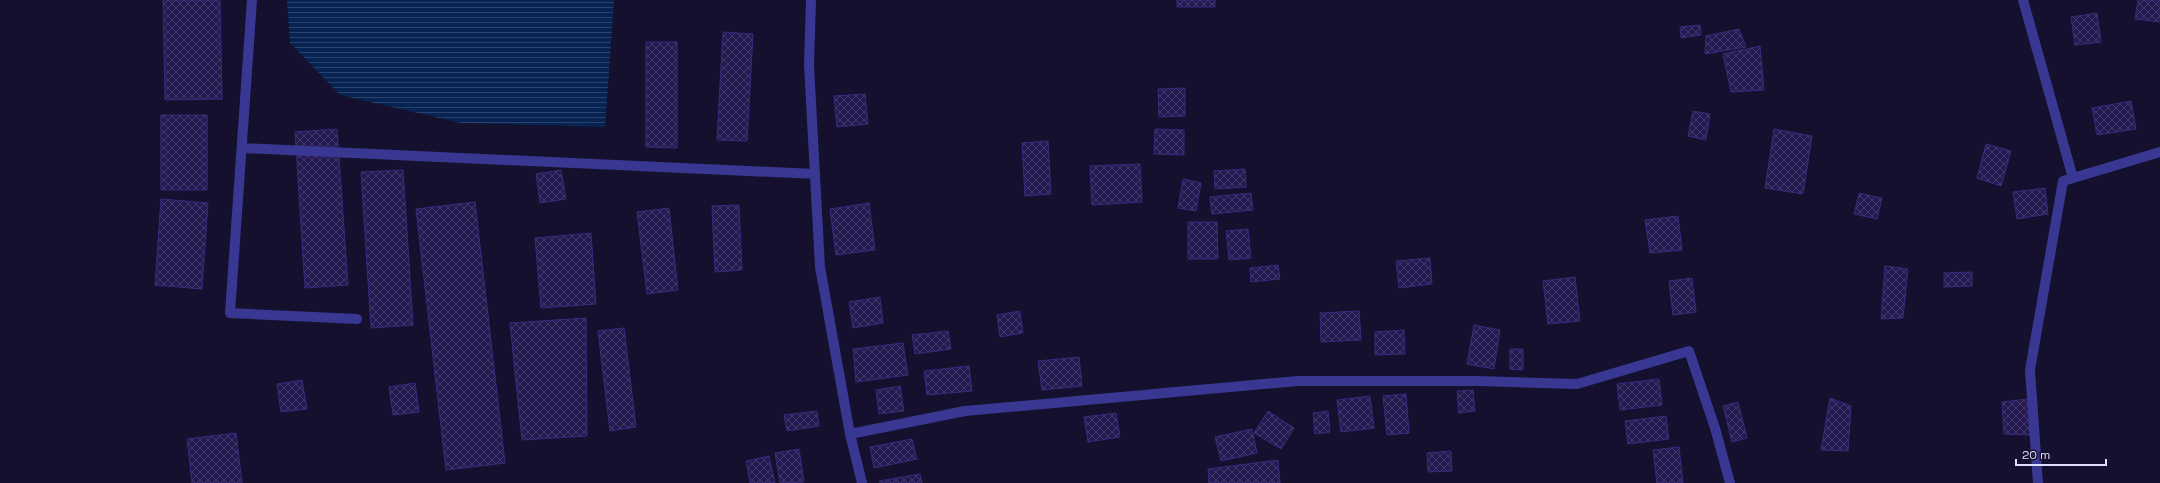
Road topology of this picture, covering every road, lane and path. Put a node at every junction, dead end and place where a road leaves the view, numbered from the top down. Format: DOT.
graph roads {
  1 [pos="252,0"];
  2 [pos="811,0"];
  3 [pos="2023,0"];
  4 [pos="242,148"];
  5 [pos="2160,152"];
  6 [pos="815,174"];
  7 [pos="2072,178"];
  8 [pos="357,319"];
  9 [pos="850,434"];
  10 [pos="862,483"];
  11 [pos="1730,483"];
  12 [pos="2038,483"];
  1 -- 4 [label="street"];
  2 -- 6 [label="street"];
  3 -- 7 [label="street"];
  4 -- 6 [label="street"];
  4 -- 8 [label="street"];
  5 -- 7 [label="street"];
  6 -- 9 [label="street"];
  7 -- 12 [label="street"];
  9 -- 10 [label="street"];
  9 -- 11 [label="street"];
}
